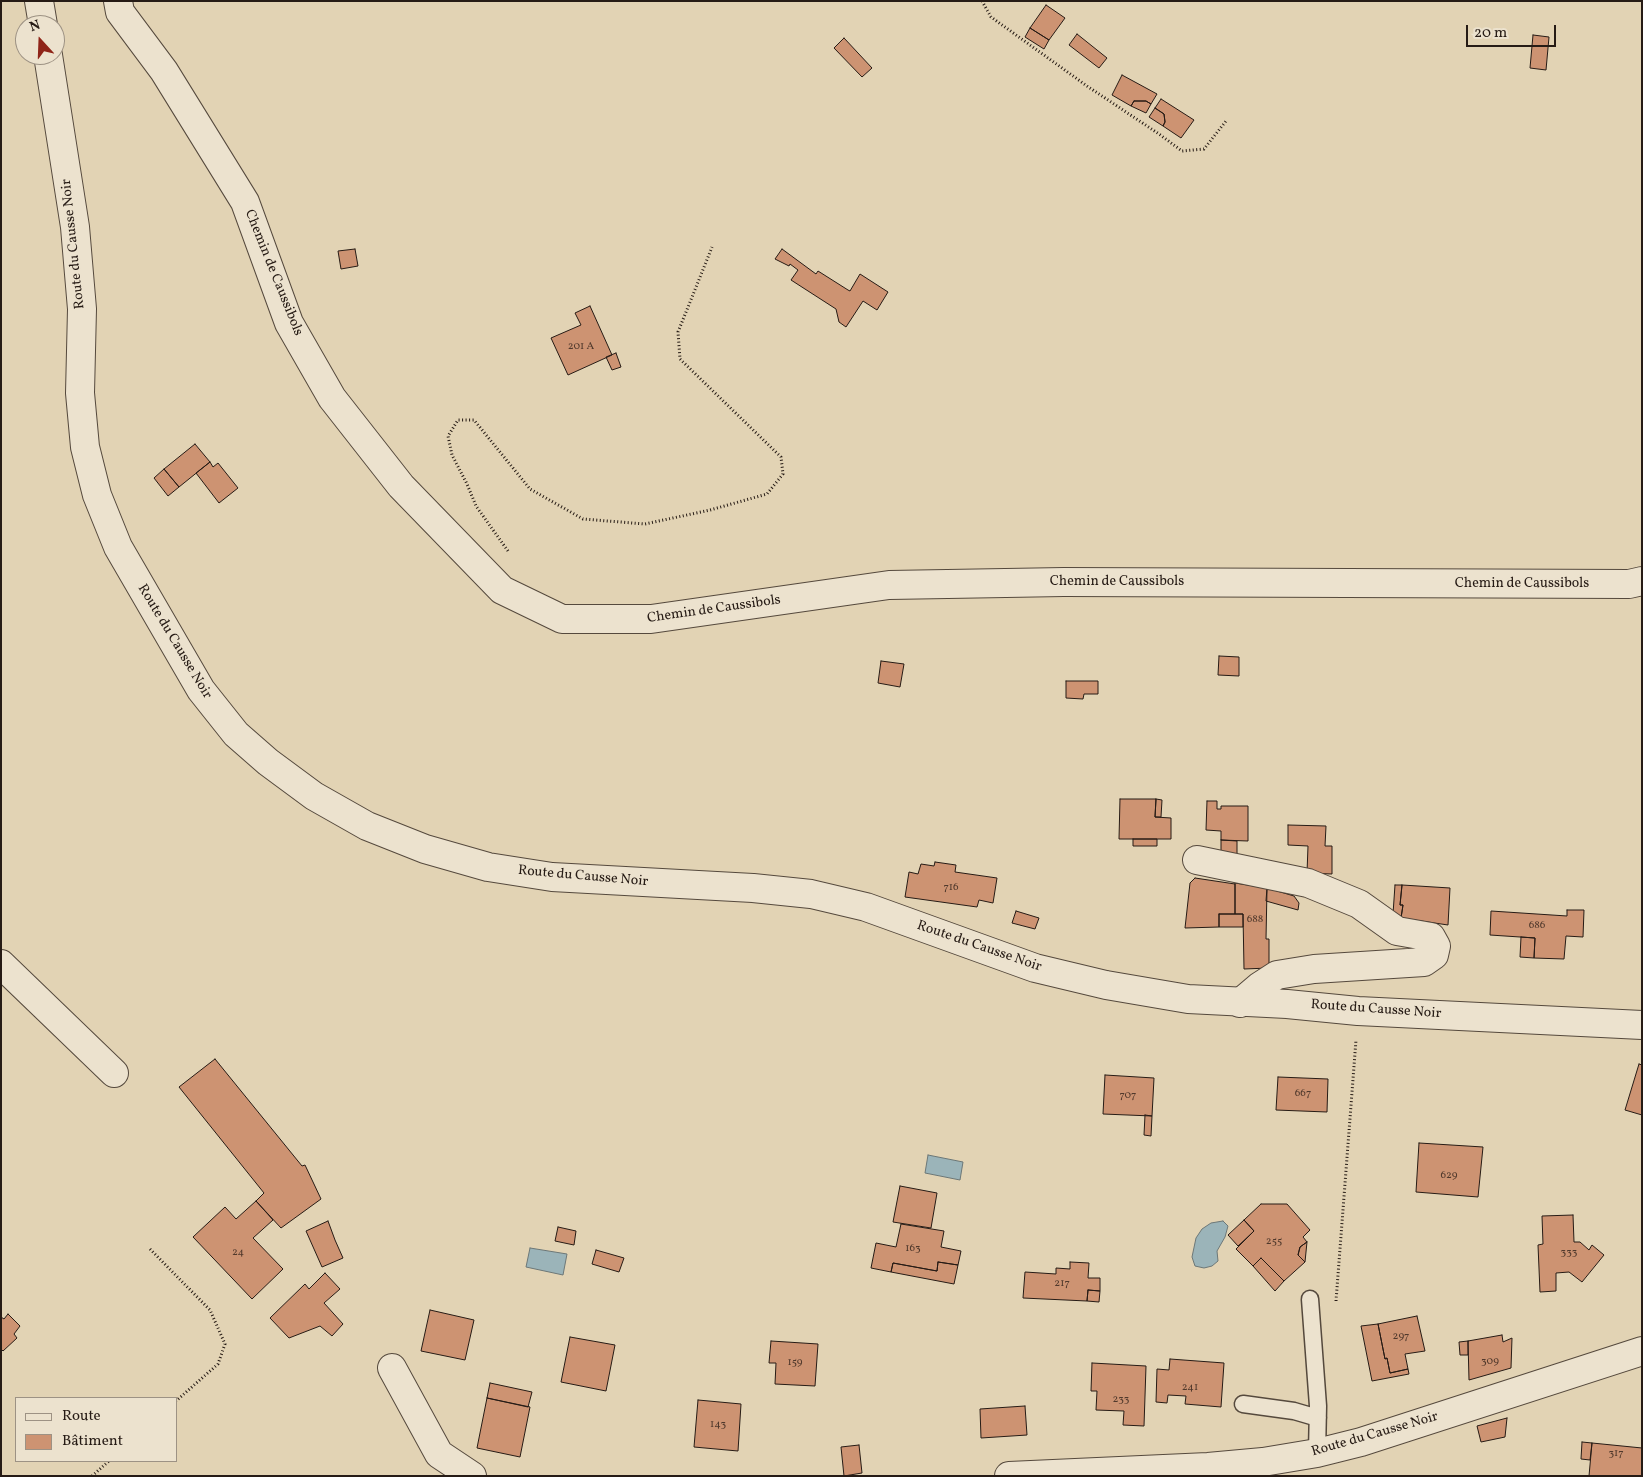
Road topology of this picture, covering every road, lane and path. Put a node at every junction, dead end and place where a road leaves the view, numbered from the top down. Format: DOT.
graph roads {
  1 [pos="40,1"];
  2 [pos="118,1"];
  3 [pos="982,1"];
  4 [pos="42,15"];
  5 [pos="50,65"];
  6 [pos="1226,121"];
  7 [pos="712,247"];
  8 [pos="511,555"];
  9 [pos="1642,581"];
  10 [pos="1197,860"];
  11 [pos="1,964"];
  12 [pos="1240,1003"];
  13 [pos="1358,1011"];
  14 [pos="1642,1025"];
  15 [pos="114,1073"];
  16 [pos="150,1249"];
  17 [pos="1310,1299"];
  18 [pos="1336,1308"];
  19 [pos="1642,1350"];
  20 [pos="392,1368"];
  21 [pos="178,1399"];
  22 [pos="1243,1404"];
  23 [pos="1318,1418"];
  24 [pos="1317,1453"];
  25 [pos="108,1462"];
  26 [pos="92,1476"];
  27 [pos="472,1476"];
  28 [pos="1009,1476"];
  1 -- 4 [label="street"];
  2 -- 9 [label="street, Chemin de Caussibols"];
  3 -- 6 [label="path"];
  5 -- 12 [label="street, Route du Causse Noir"];
  7 -- 8 [label="path"];
  10 -- 12 [label="street"];
  11 -- 15 [label="street"];
  12 -- 13 [label="street, Route du Causse Noir"];
  13 -- 14 [label="street, Route du Causse Noir"];
  13 -- 18 [label="path"];
  16 -- 21 [label="path"];
  17 -- 23 [label="lane"];
  19 -- 24 [label="street, Route du Causse Noir"];
  20 -- 27 [label="street"];
  22 -- 23 [label="lane"];
  23 -- 24 [label="lane"];
  24 -- 28 [label="street, Route du Causse Noir"];
  25 -- 26 [label="path"];
}
